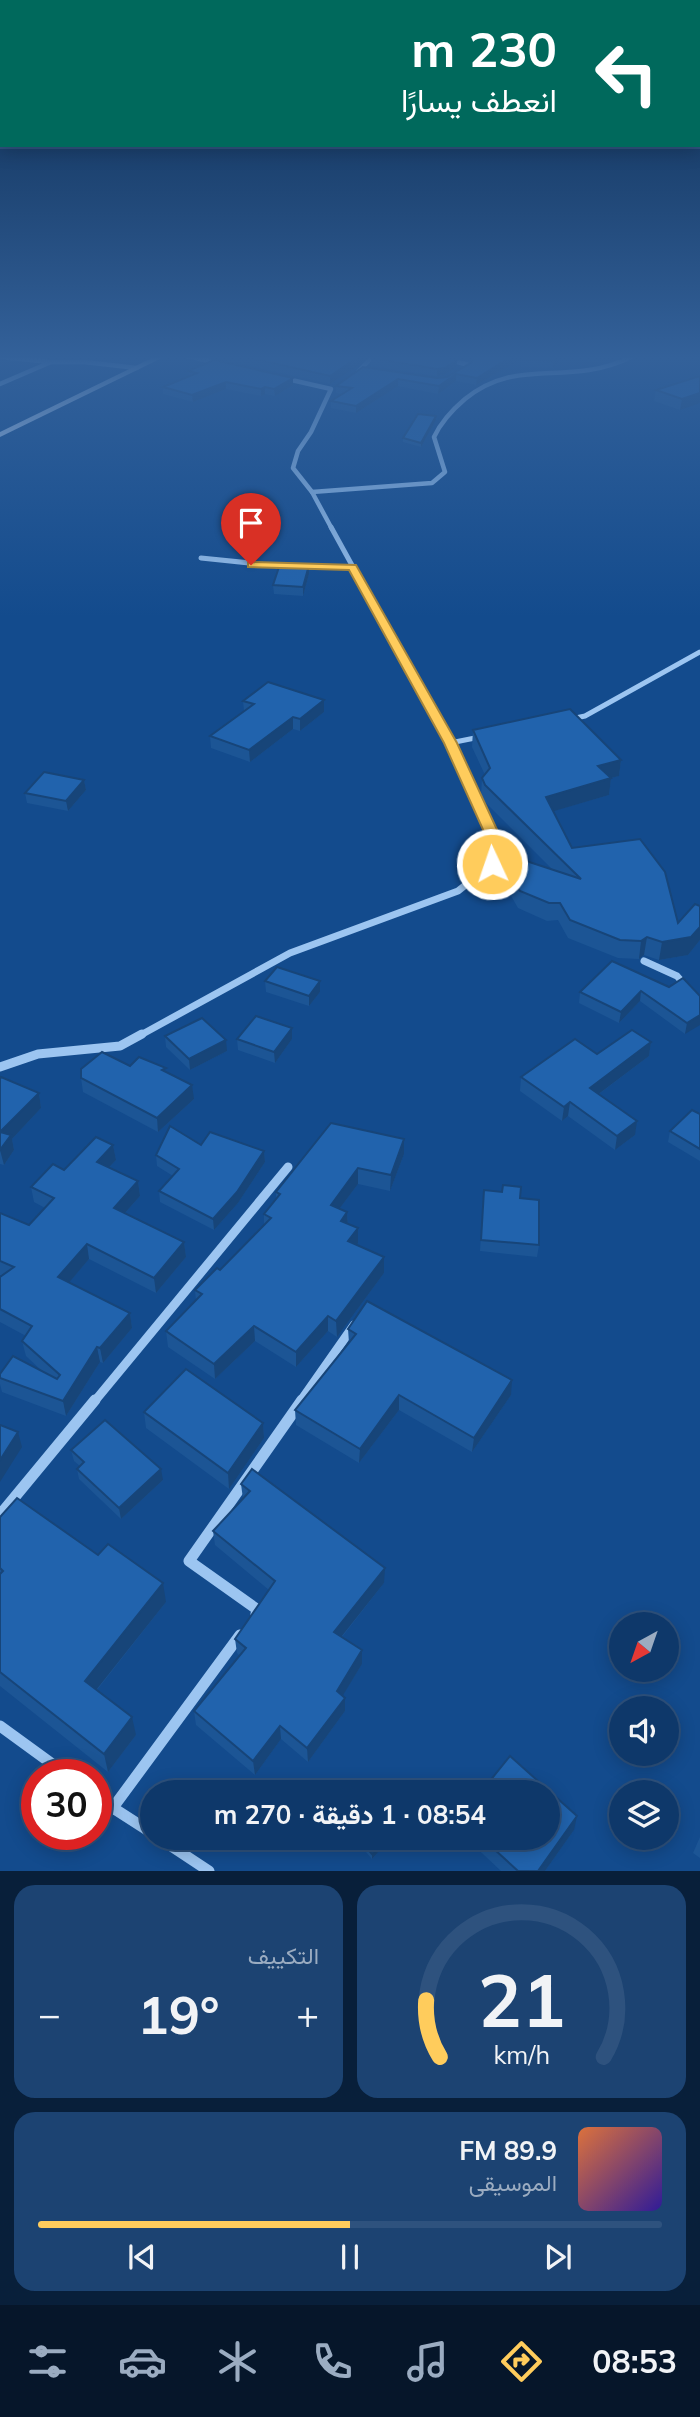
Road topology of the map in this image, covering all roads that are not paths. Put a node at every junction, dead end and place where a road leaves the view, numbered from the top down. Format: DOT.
graph roads {
  1 [pos="304,442"];
  2 [pos="436,442"];
  3 [pos="312,492"];
  4 [pos="201,558"];
  5 [pos="352,567"];
  6 [pos="700,652"];
  7 [pos="558,721"];
  8 [pos="491,735"];
  9 [pos="450,743"];
  10 [pos="644,961"];
  11 [pos="692,993"];
  12 [pos="0,1067"];
  13 [pos="288,1167"];
  14 [pos="360,1315"];
  15 [pos="0,1515"];
  16 [pos="0,1726"];
  17 [pos="45,1759"];
  18 [pos="112,1809"];
  19 [pos="140,1826"];
  20 [pos="177,1850"];
  21 [pos="204,1868"];
  1 -- 3 [label="street"];
  2 -- 3 [label="street"];
  3 -- 5 [label="street"];
  4 -- 5 [label="street"];
  5 -- 9 [label="street"];
  6 -- 7 [label="street"];
  8 -- 9 [label="street"];
  9 -- 12 [label="street"];
  10 -- 11 [label="street"];
  13 -- 15 [label="street"];
  14 -- 18 [label="street"];
  16 -- 17 [label="street"];
  18 -- 19 [label="street"];
  20 -- 21 [label="street"];
}
